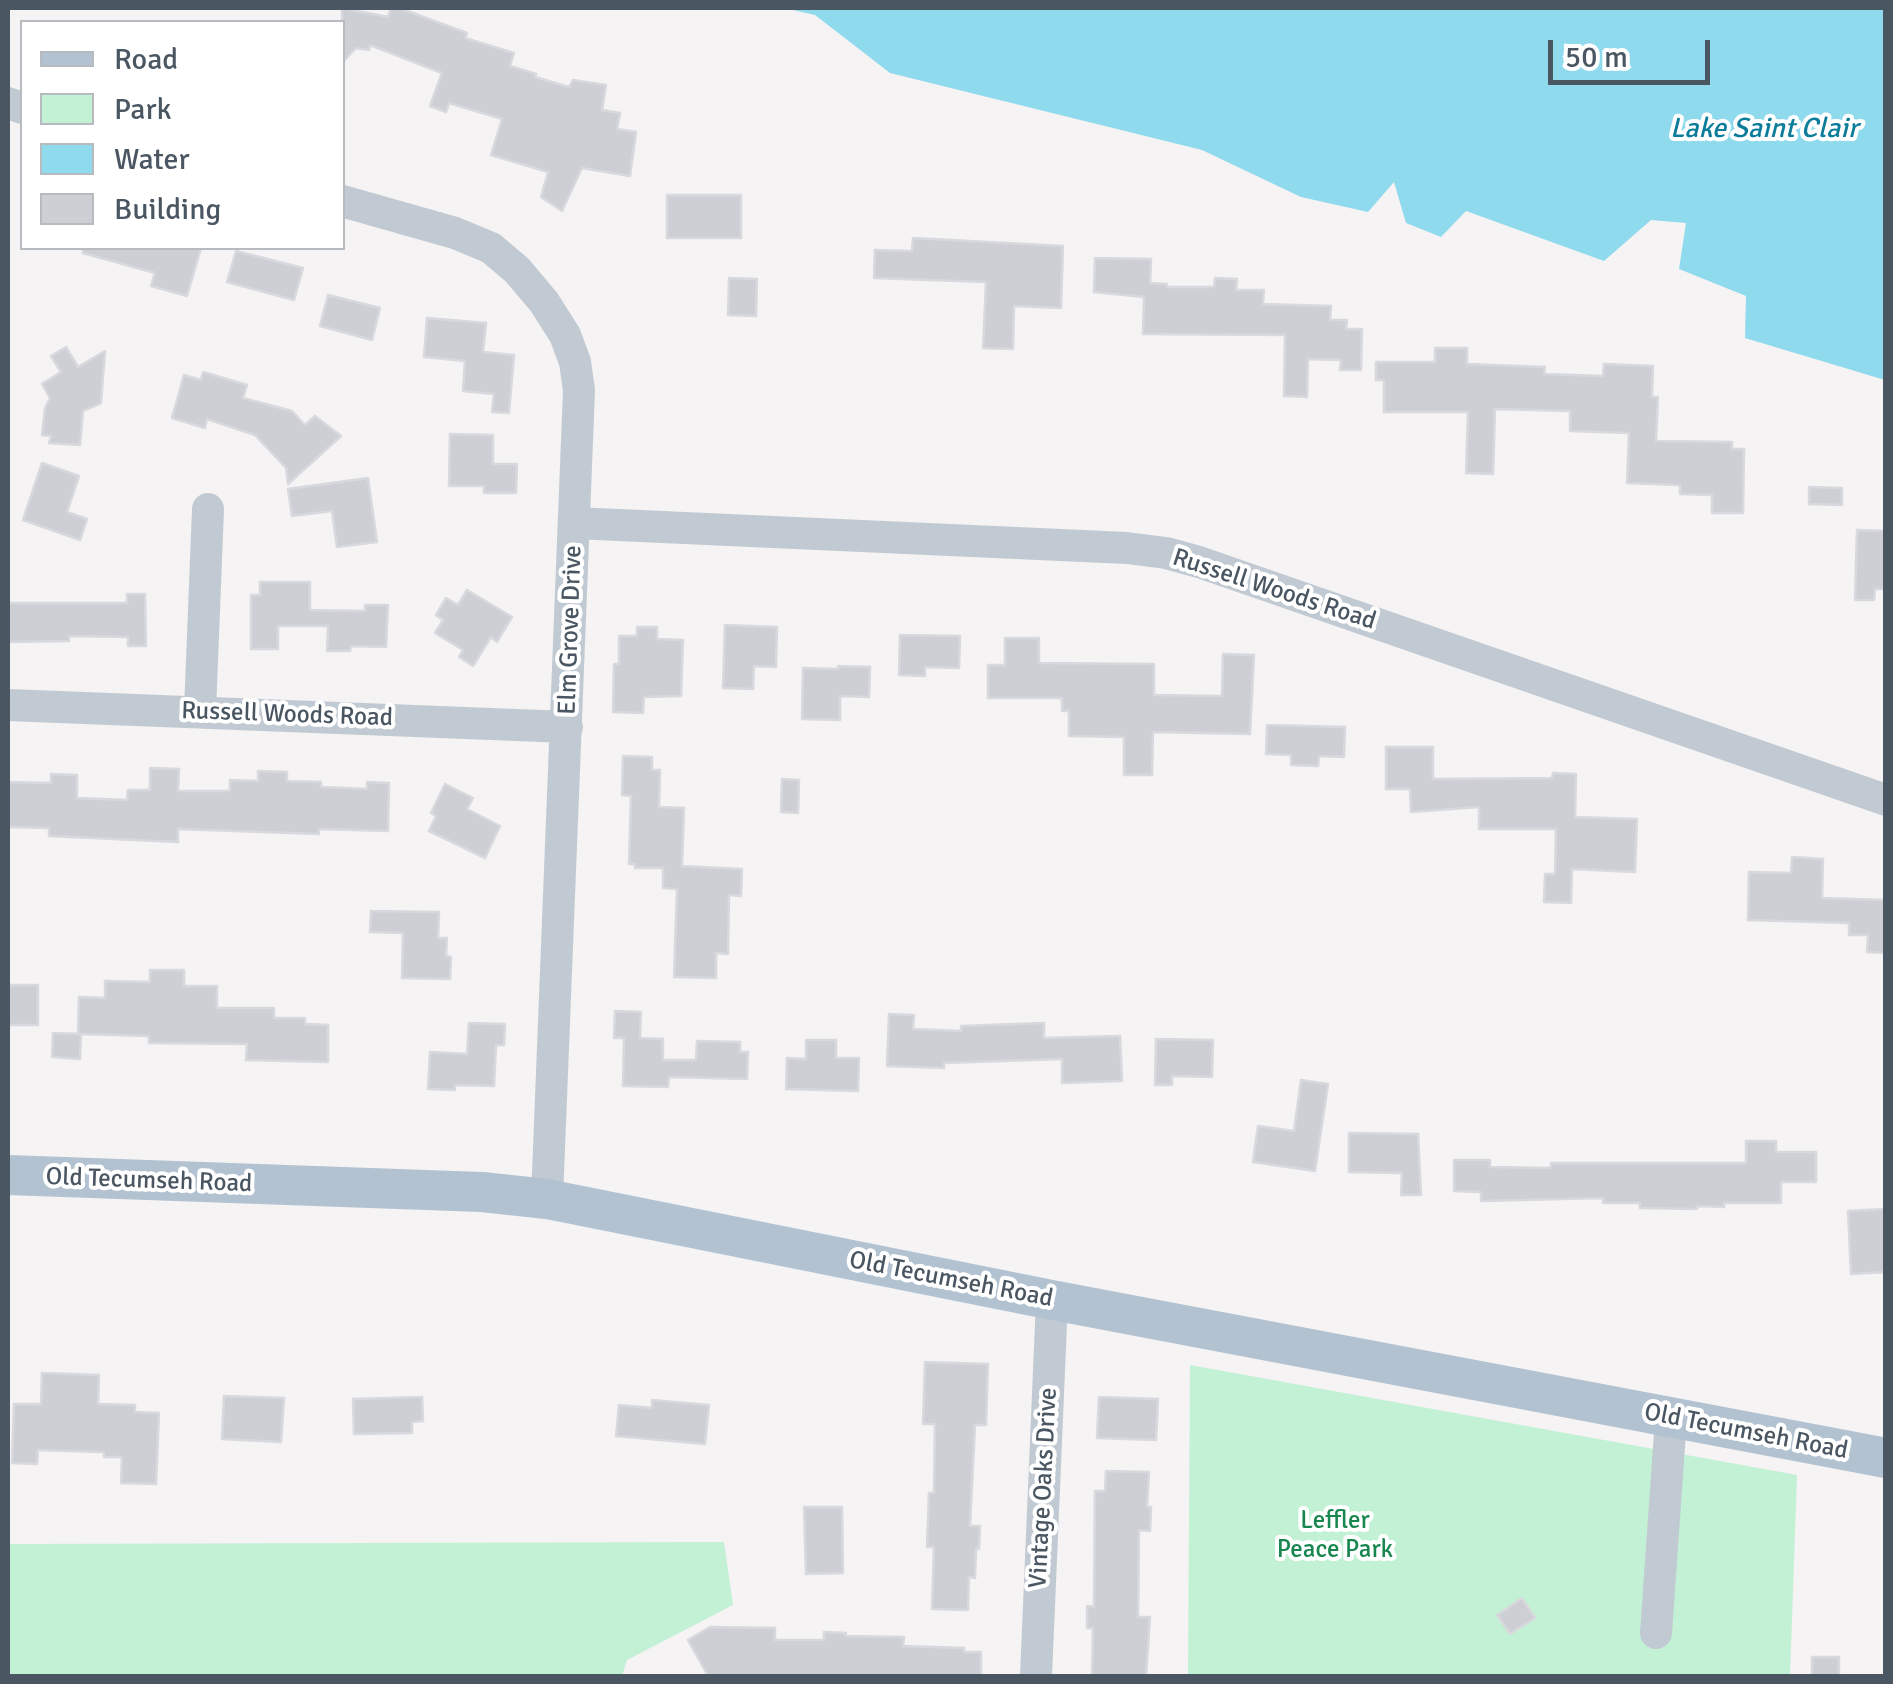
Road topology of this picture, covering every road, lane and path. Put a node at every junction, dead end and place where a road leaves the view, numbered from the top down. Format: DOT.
graph roads {
  1 [pos="345,201"];
  2 [pos="208,508"];
  3 [pos="574,523"];
  4 [pos="8,705"];
  5 [pos="200,711"];
  6 [pos="567,727"];
  7 [pos="1886,800"];
  8 [pos="8,1176"];
  9 [pos="547,1198"];
  10 [pos="1052,1300"];
  11 [pos="1671,1418"];
  12 [pos="1886,1458"];
  13 [pos="1656,1633"];
  14 [pos="1036,1676"];
  1 -- 3 [label="street, Elm Grove Drive"];
  2 -- 5 [label="street"];
  3 -- 6 [label="street, Elm Grove Drive"];
  3 -- 7 [label="street, Russell Woods Road"];
  4 -- 5 [label="street, Russell Woods Road"];
  5 -- 6 [label="street, Russell Woods Road"];
  6 -- 9 [label="street, Elm Grove Drive"];
  8 -- 9 [label="main road, Old Tecumseh Road"];
  9 -- 10 [label="main road, Old Tecumseh Road"];
  10 -- 11 [label="main road, Old Tecumseh Road"];
  10 -- 14 [label="street, Vintage Oaks Drive"];
  11 -- 12 [label="main road, Old Tecumseh Road"];
  11 -- 13 [label="street"];
}
